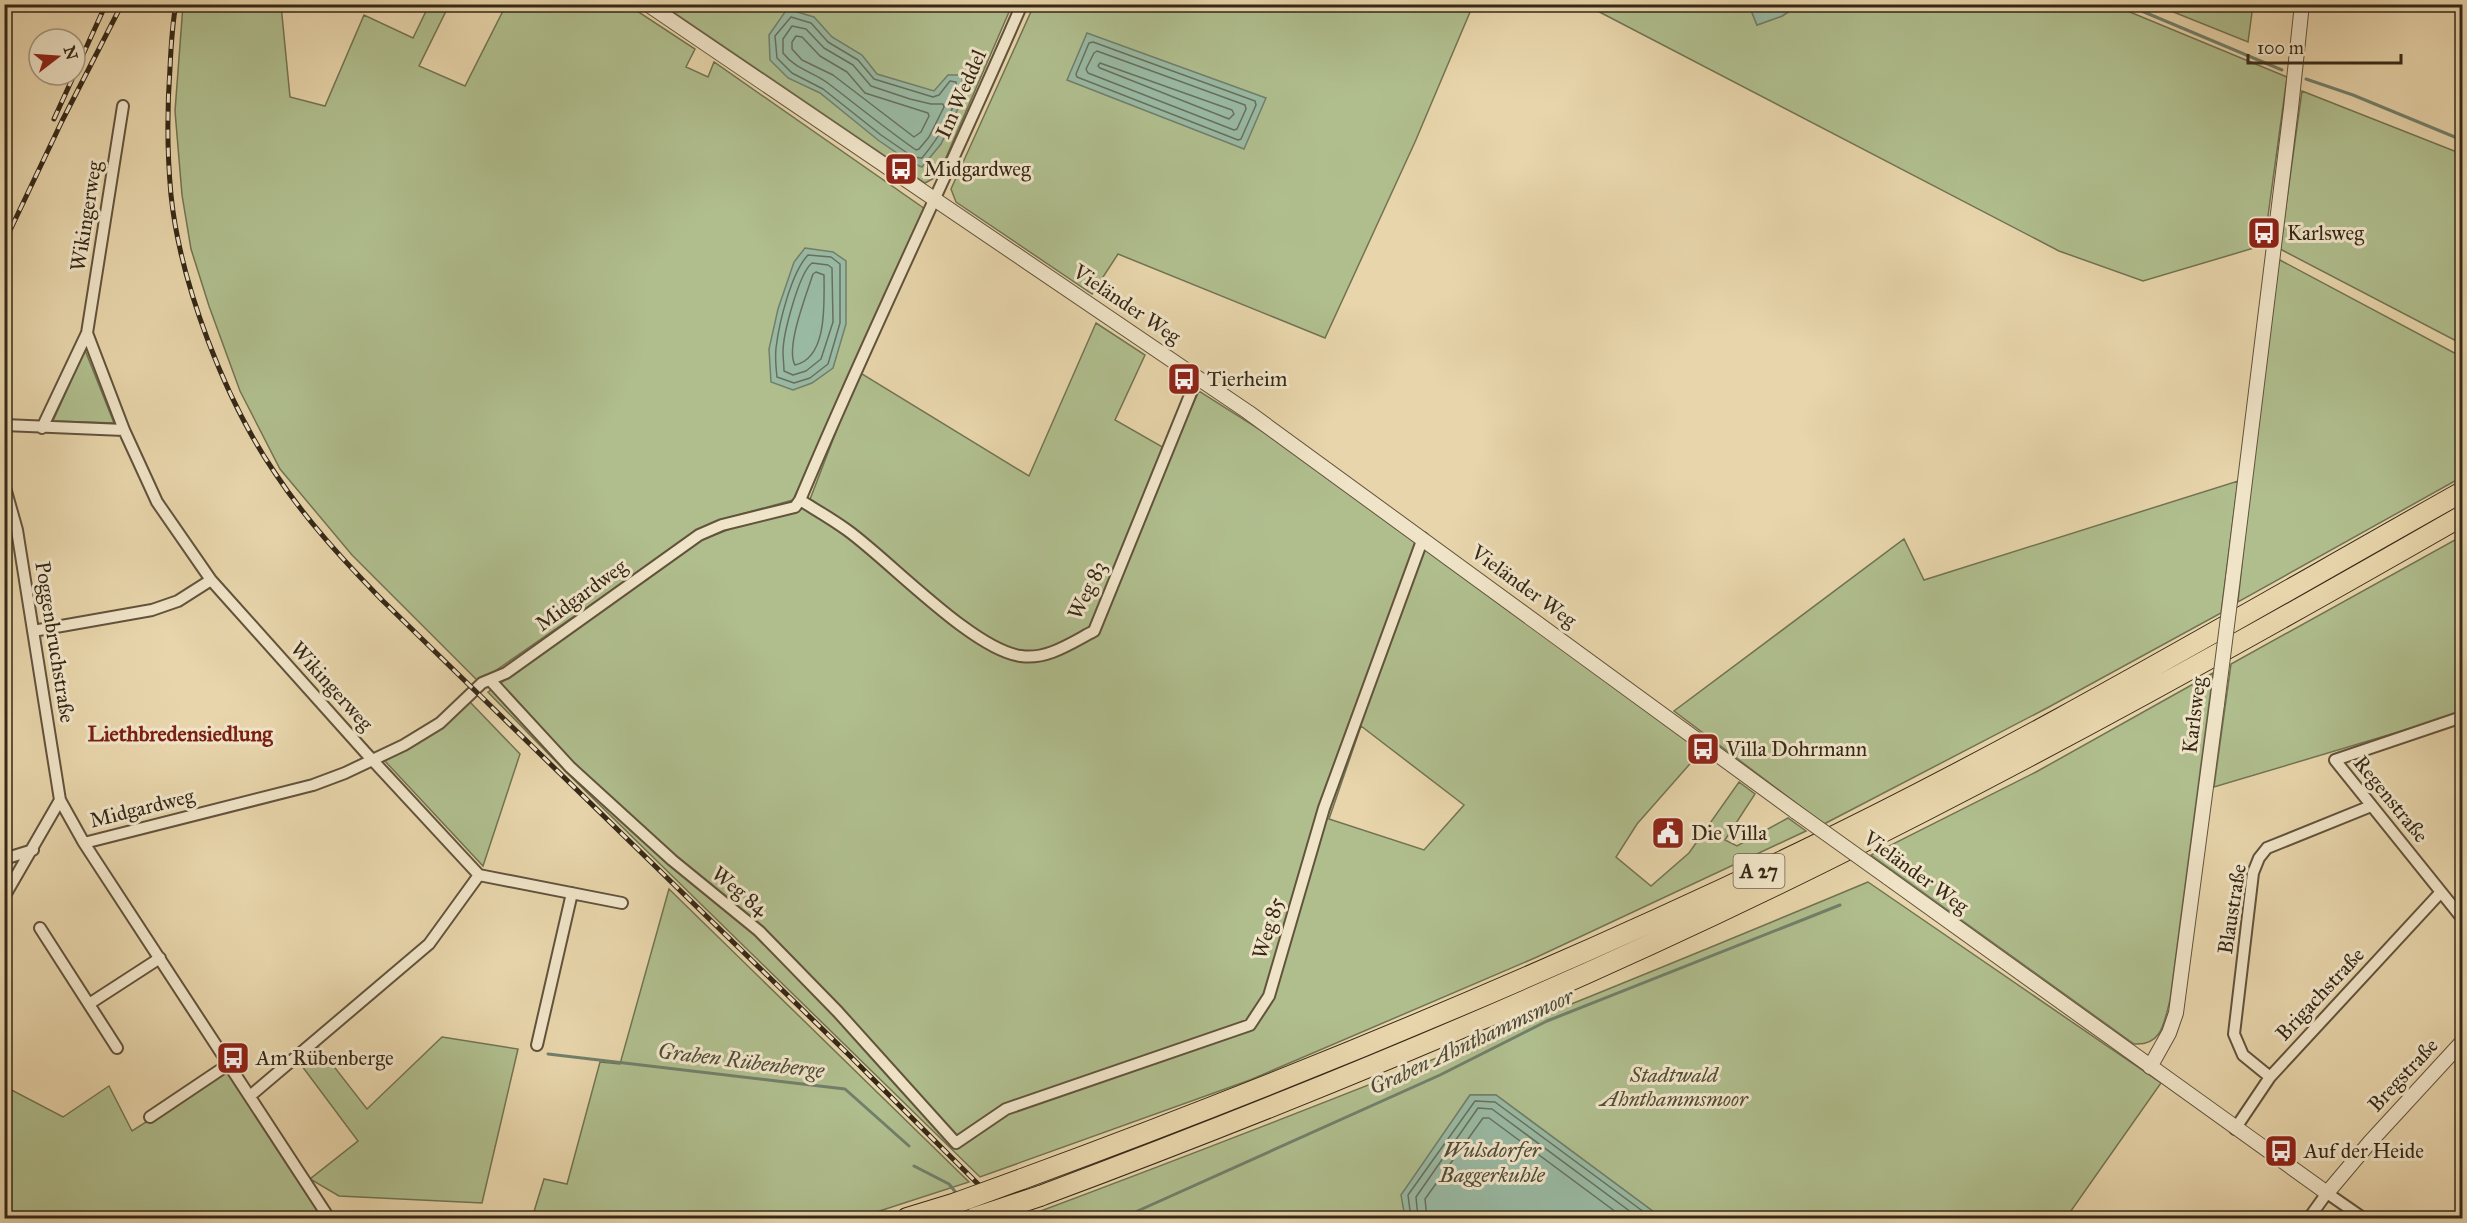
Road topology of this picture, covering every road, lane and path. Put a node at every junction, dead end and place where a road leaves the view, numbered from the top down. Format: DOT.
graph roads {
  1 [pos="647,4"];
  2 [pos="1022,4"];
  3 [pos="2302,4"];
  4 [pos="123,106"];
  5 [pos="935,200"];
  6 [pos="87,333"];
  7 [pos="1197,378"];
  8 [pos="4,424"];
  9 [pos="42,428"];
  10 [pos="124,430"];
  11 [pos="4,484"];
  12 [pos="2463,492"];
  13 [pos="800,500"];
  14 [pos="2463,516"];
  15 [pos="1423,538"];
  16 [pos="211,580"];
  17 [pos="33,631"];
  18 [pos="490,680"];
  19 [pos="2463,717"];
  20 [pos="373,760"];
  21 [pos="60,800"];
  22 [pos="2372,806"];
  23 [pos="84,843"];
  24 [pos="33,850"];
  25 [pos="4,859"];
  26 [pos="479,875"];
  27 [pos="2441,891"];
  28 [pos="572,893"];
  29 [pos="4,897"];
  30 [pos="622,903"];
  31 [pos="2463,918"];
  32 [pos="40,928"];
  33 [pos="160,958"];
  34 [pos="89,1004"];
  35 [pos="2463,1042"];
  36 [pos="537,1045"];
  37 [pos="117,1048"];
  38 [pos="229,1064"];
  39 [pos="2150,1067"];
  40 [pos="2270,1077"];
  41 [pos="250,1096"];
  42 [pos="150,1117"];
  43 [pos="2235,1129"];
  44 [pos="956,1143"];
  45 [pos="2327,1193"];
  46 [pos="329,1218"];
  47 [pos="907,1218"];
  48 [pos="974,1218"];
  49 [pos="2309,1218"];
  50 [pos="2363,1218"];
  1 -- 5 [label="street, Vieländer Weg"];
  2 -- 5 [label="street, Im Weddel"];
  3 -- 39 [label="street, Karlsweg, bridge"];
  4 -- 6 [label="street, Wikingerweg"];
  5 -- 7 [label="street, Vieländer Weg"];
  5 -- 13 [label="street"];
  6 -- 9 [label="street, Wikingerweg"];
  6 -- 10 [label="street, Wikingerweg"];
  7 -- 13 [label="street, Weg 83"];
  7 -- 15 [label="street, Vieländer Weg"];
  8 -- 9 [label="street"];
  9 -- 10 [label="street"];
  10 -- 16 [label="street, Wikingerweg"];
  11 -- 17 [label="street, Poggenbruchstraße"];
  12 -- 47 [label="highway, A 27, bridge"];
  13 -- 18 [label="street, Midgardweg"];
  14 -- 48 [label="highway, A 27, bridge"];
  15 -- 39 [label="street, Vieländer Weg, bridge"];
  15 -- 44 [label="street, Weg 85"];
  16 -- 17 [label="street"];
  16 -- 20 [label="street, Wikingerweg"];
  17 -- 21 [label="street, Poggenbruchstraße"];
  18 -- 20 [label="street, Midgardweg"];
  18 -- 44 [label="street, Weg 84"];
  19 -- 22 [label="street, Regenstraße"];
  20 -- 23 [label="street, Midgardweg"];
  20 -- 26 [label="street, Wikingerweg"];
  21 -- 23 [label="street, Poggenbruchstraße"];
  21 -- 24 [label="street"];
  22 -- 27 [label="street, Regenstraße"];
  22 -- 40 [label="street, Blaustraße"];
  23 -- 33 [label="street, Poggenbruchstraße"];
  24 -- 25 [label="street"];
  24 -- 29 [label="street"];
  26 -- 28 [label="street"];
  26 -- 41 [label="street"];
  27 -- 31 [label="street, Regenstraße"];
  27 -- 40 [label="street, Brigachstraße"];
  28 -- 30 [label="street"];
  28 -- 36 [label="street"];
  32 -- 34 [label="street"];
  33 -- 34 [label="street"];
  33 -- 38 [label="street, Poggenbruchstraße"];
  34 -- 37 [label="street"];
  35 -- 45 [label="street, Bregstraße"];
  38 -- 41 [label="street, Poggenbruchstraße"];
  38 -- 42 [label="street"];
  39 -- 43 [label="street, Vieländer Weg"];
  40 -- 43 [label="street, Brigachstraße"];
  41 -- 46 [label="street, Poggenbruchstraße"];
  43 -- 45 [label="street, Vieländer Weg"];
  45 -- 49 [label="street"];
  45 -- 50 [label="street, Vieländer Weg"];
}
